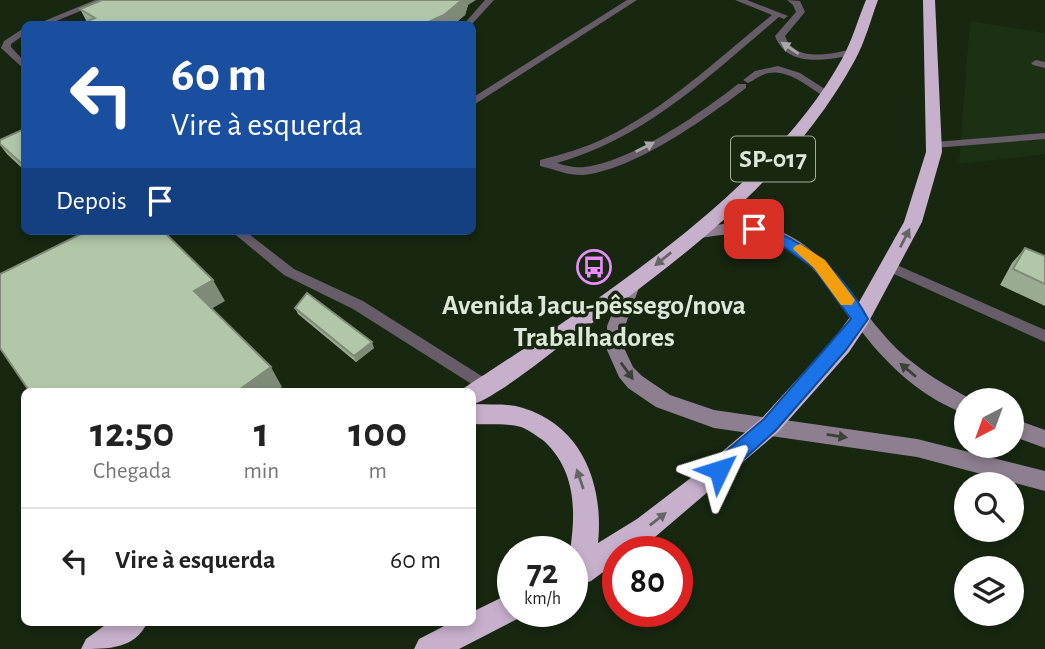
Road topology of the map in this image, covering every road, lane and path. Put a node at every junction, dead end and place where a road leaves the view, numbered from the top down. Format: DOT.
graph roads {
  1 [pos="103,0"];
  2 [pos="491,0"];
  3 [pos="633,0"];
  4 [pos="739,0"];
  5 [pos="791,0"];
  6 [pos="872,0"];
  7 [pos="929,0"];
  8 [pos="778,13"];
  9 [pos="795,20"];
  10 [pos="50,21"];
  11 [pos="471,21"];
  12 [pos="21,34"];
  13 [pos="853,52"];
  14 [pos="21,63"];
  15 [pos="826,93"];
  16 [pos="476,100"];
  17 [pos="1045,136"];
  18 [pos="934,145"];
  19 [pos="694,234"];
  20 [pos="242,235"];
  21 [pos="890,267"];
  22 [pos="632,285"];
  23 [pos="860,319"];
  24 [pos="1045,336"];
  25 [pos="479,390"];
  26 [pos="954,400"];
  27 [pos="476,414"];
  28 [pos="770,425"];
  29 [pos="1024,431"];
  30 [pos="1045,439"];
  31 [pos="1045,481"];
  32 [pos="583,536"];
  33 [pos="588,566"];
  34 [pos="497,614"];
  35 [pos="476,625"];
  36 [pos="129,626"];
  37 [pos="474,626"];
  38 [pos="96,649"];
  39 [pos="429,649"];
  1 -- 10 [label="lane"];
  2 -- 11 [label="lane"];
  3 -- 16 [label="lane"];
  4 -- 8 [label="lane"];
  5 -- 9 [label="lane"];
  6 -- 13 [label="highway, SP-017"];
  7 -- 18 [label="highway"];
  8 -- 9 [label="lane"];
  8 -- 15 [label="lane, one-way"];
  13 -- 9 [label="lane, one-way"];
  12 -- 14 [label="lane"];
  13 -- 15 [label="highway, SP-017"];
  15 -- 19 [label="highway, SP-017"];
  17 -- 18 [label="lane"];
  21 -- 18 [label="highway, one-way"];
  19 -- 22 [label="highway, SP-017, one-way"];
  19 -- 23 [label="main road"];
  20 -- 25 [label="lane"];
  21 -- 23 [label="highway"];
  21 -- 24 [label="lane"];
  22 -- 25 [label="highway, SP-017"];
  22 -- 28 [label="main road, one-way"];
  26 -- 23 [label="main road, one-way"];
  23 -- 28 [label="highway"];
  32 -- 27 [label="highway, one-way"];
  28 -- 31 [label="main road, one-way"];
  33 -- 28 [label="highway, one-way"];
  29 -- 30 [label="main road"];
  34 -- 35 [label="highway"];
  36 -- 38 [label="highway"];
  37 -- 39 [label="highway"];
}
